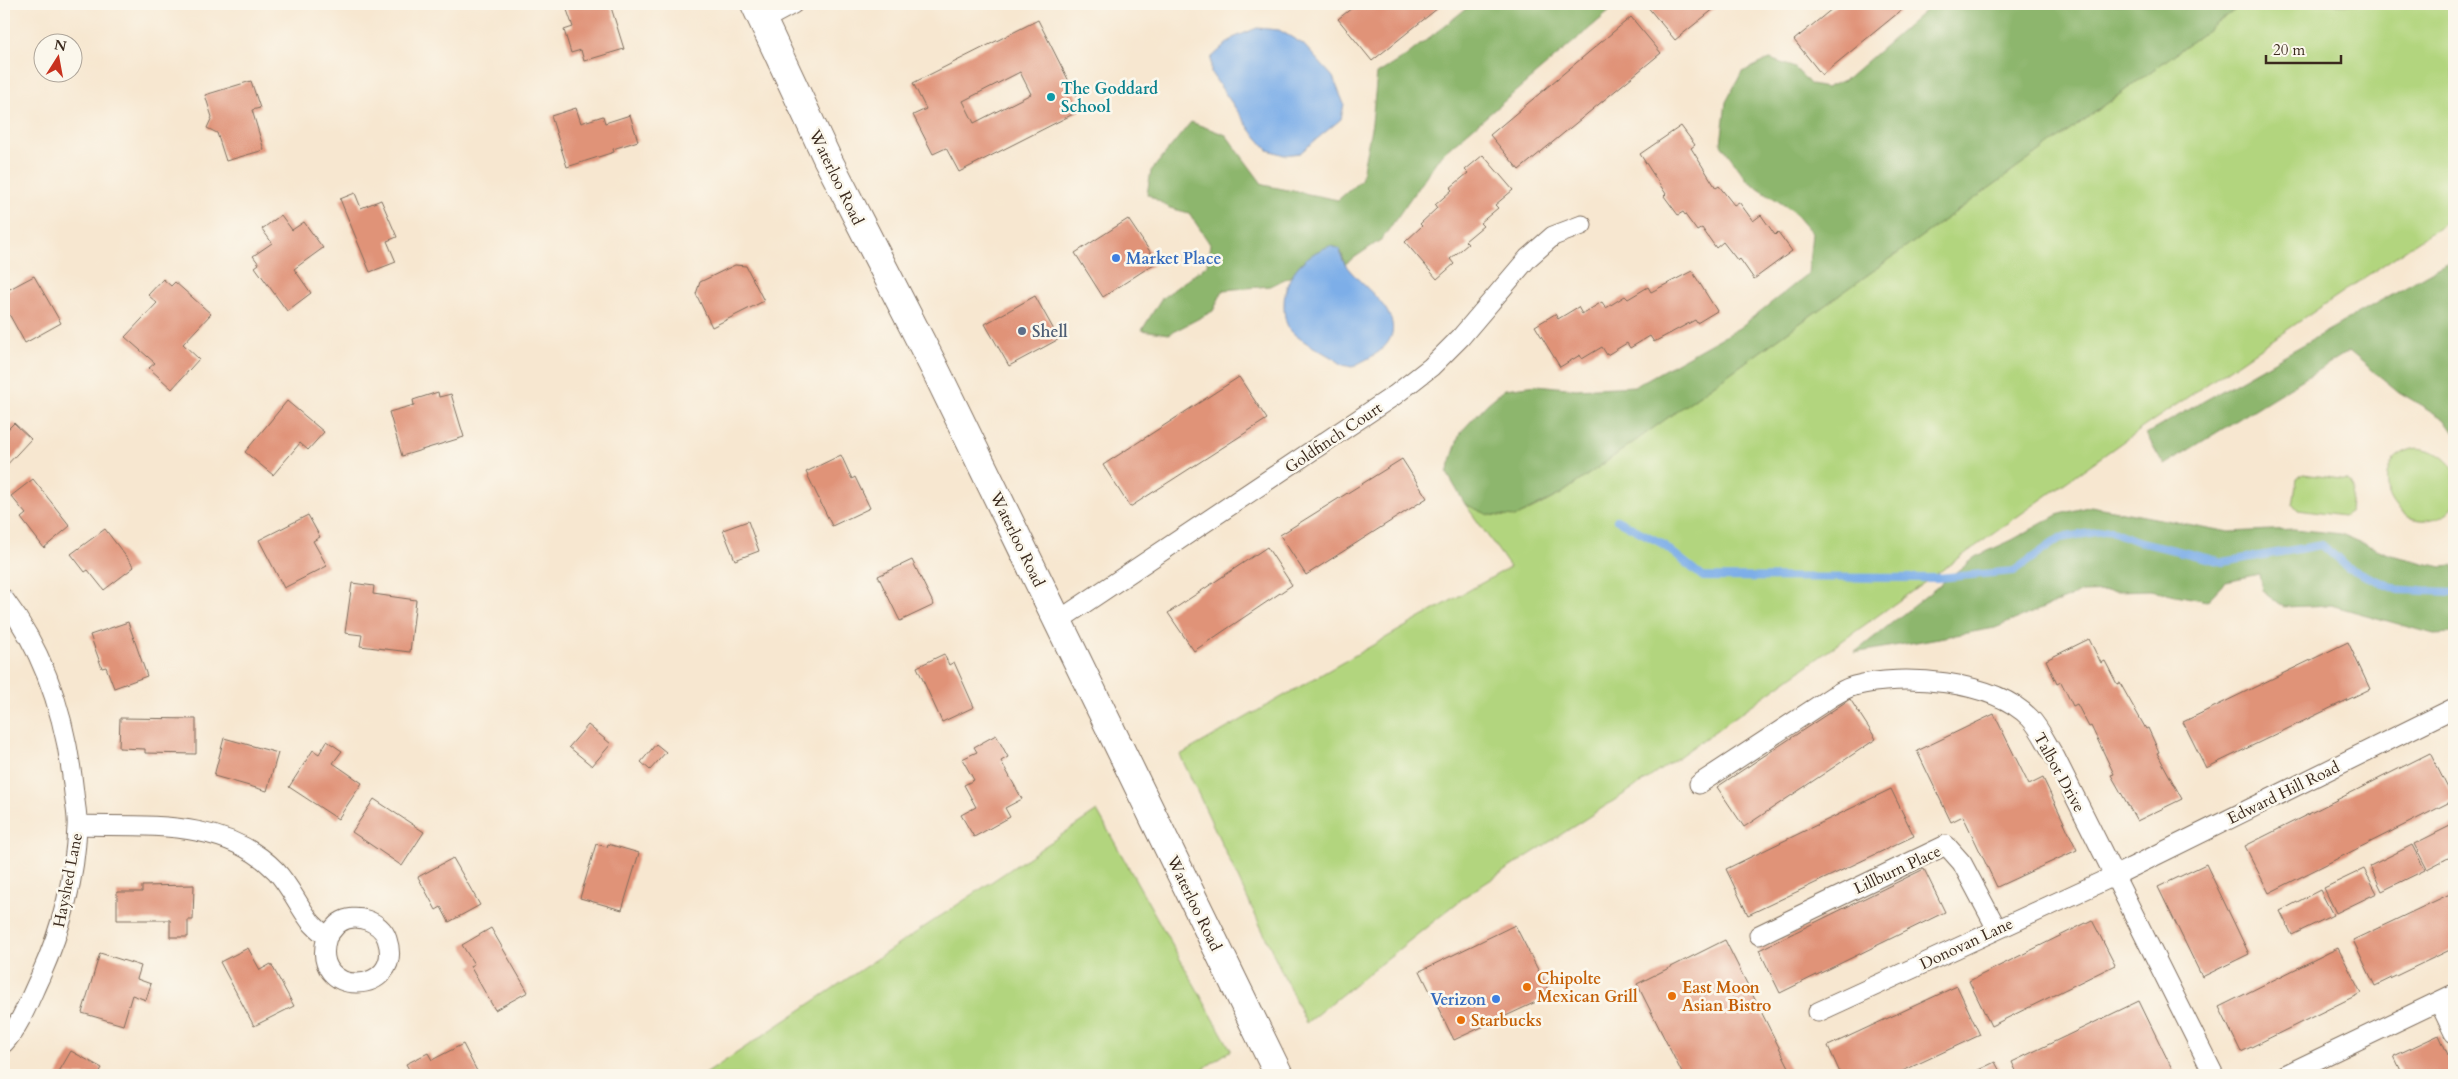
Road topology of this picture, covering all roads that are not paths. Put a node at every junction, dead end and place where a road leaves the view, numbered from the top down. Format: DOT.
graph roads {
  1 [pos="793,4"];
  2 [pos="759,12"];
  3 [pos="1582,225"];
  4 [pos="4,599"];
  5 [pos="1058,621"];
  6 [pos="2452,709"];
  7 [pos="1699,784"];
  8 [pos="78,825"];
  9 [pos="2114,876"];
  10 [pos="1997,929"];
  11 [pos="1759,935"];
  12 [pos="326,937"];
  13 [pos="2447,998"];
  14 [pos="1818,1012"];
  15 [pos="2454,1033"];
  16 [pos="4,1043"];
  17 [pos="1279,1075"];
  18 [pos="2214,1075"];
  19 [pos="2285,1075"];
  1 -- 2 [label="street"];
  2 -- 5 [label="main road, Waterloo Road"];
  3 -- 5 [label="street, Goldfinch Court"];
  4 -- 8 [label="street, Hayshed Lane"];
  5 -- 17 [label="main road, Waterloo Road"];
  6 -- 9 [label="street, Edward Hill Road"];
  7 -- 9 [label="street, Talbot Drive"];
  8 -- 12 [label="street"];
  8 -- 16 [label="street, Hayshed Lane"];
  9 -- 10 [label="street, Donovan Lane"];
  9 -- 18 [label="street, Talbot Drive"];
  10 -- 11 [label="street, Lillburn Place"];
  10 -- 14 [label="street, Donovan Lane"];
  13 -- 15 [label="street"];
  13 -- 19 [label="street"];
}
